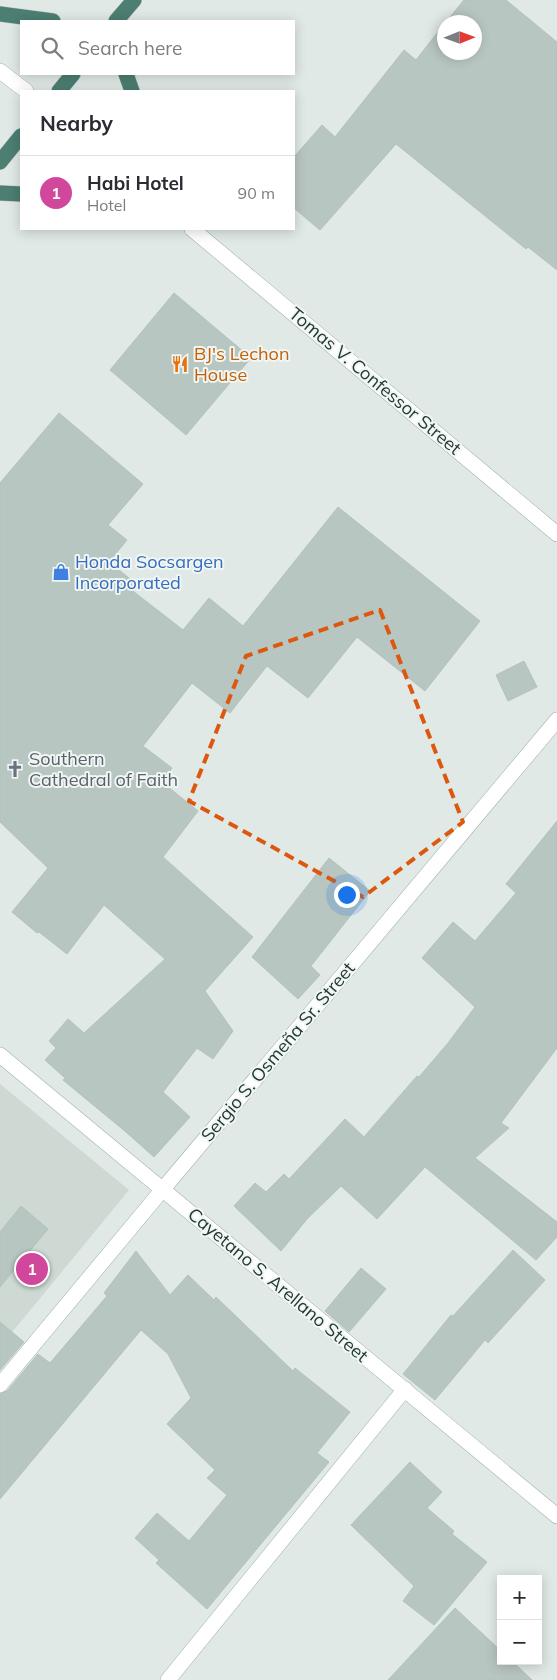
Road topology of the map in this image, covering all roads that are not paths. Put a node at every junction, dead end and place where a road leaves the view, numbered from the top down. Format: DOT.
graph roads {
  1 [pos="134,0"];
  2 [pos="0,14"];
  3 [pos="46,20"];
  4 [pos="117,20"];
  5 [pos="0,71"];
  6 [pos="72,75"];
  7 [pos="126,75"];
  8 [pos="25,90"];
  9 [pos="60,90"];
  10 [pos="132,90"];
  11 [pos="20,137"];
  12 [pos="0,162"];
  13 [pos="0,193"];
  14 [pos="20,194"];
  15 [pos="193,230"];
  16 [pos="557,534"];
  17 [pos="557,720"];
  18 [pos="0,1055"];
  19 [pos="163,1189"];
  20 [pos="0,1385"];
  21 [pos="404,1390"];
  22 [pos="557,1516"];
  23 [pos="168,1680"];
  1 -- 4 [label="highway"];
  2 -- 3 [label="highway"];
  5 -- 8 [label="street"];
  6 -- 9 [label="highway"];
  7 -- 10 [label="highway"];
  11 -- 12 [label="highway"];
  13 -- 14 [label="highway"];
  15 -- 16 [label="street, Tomas V. Confessor Street"];
  17 -- 19 [label="street, Sergio S. Osmeña Sr. Street"];
  18 -- 19 [label="street, Cayetano S. Arellano Street"];
  19 -- 20 [label="street, Sergio S. Osmeña Sr. Street"];
  19 -- 21 [label="street, Cayetano S. Arellano Street"];
  21 -- 22 [label="street, Cayetano S. Arellano Street"];
  21 -- 23 [label="street"];
}
